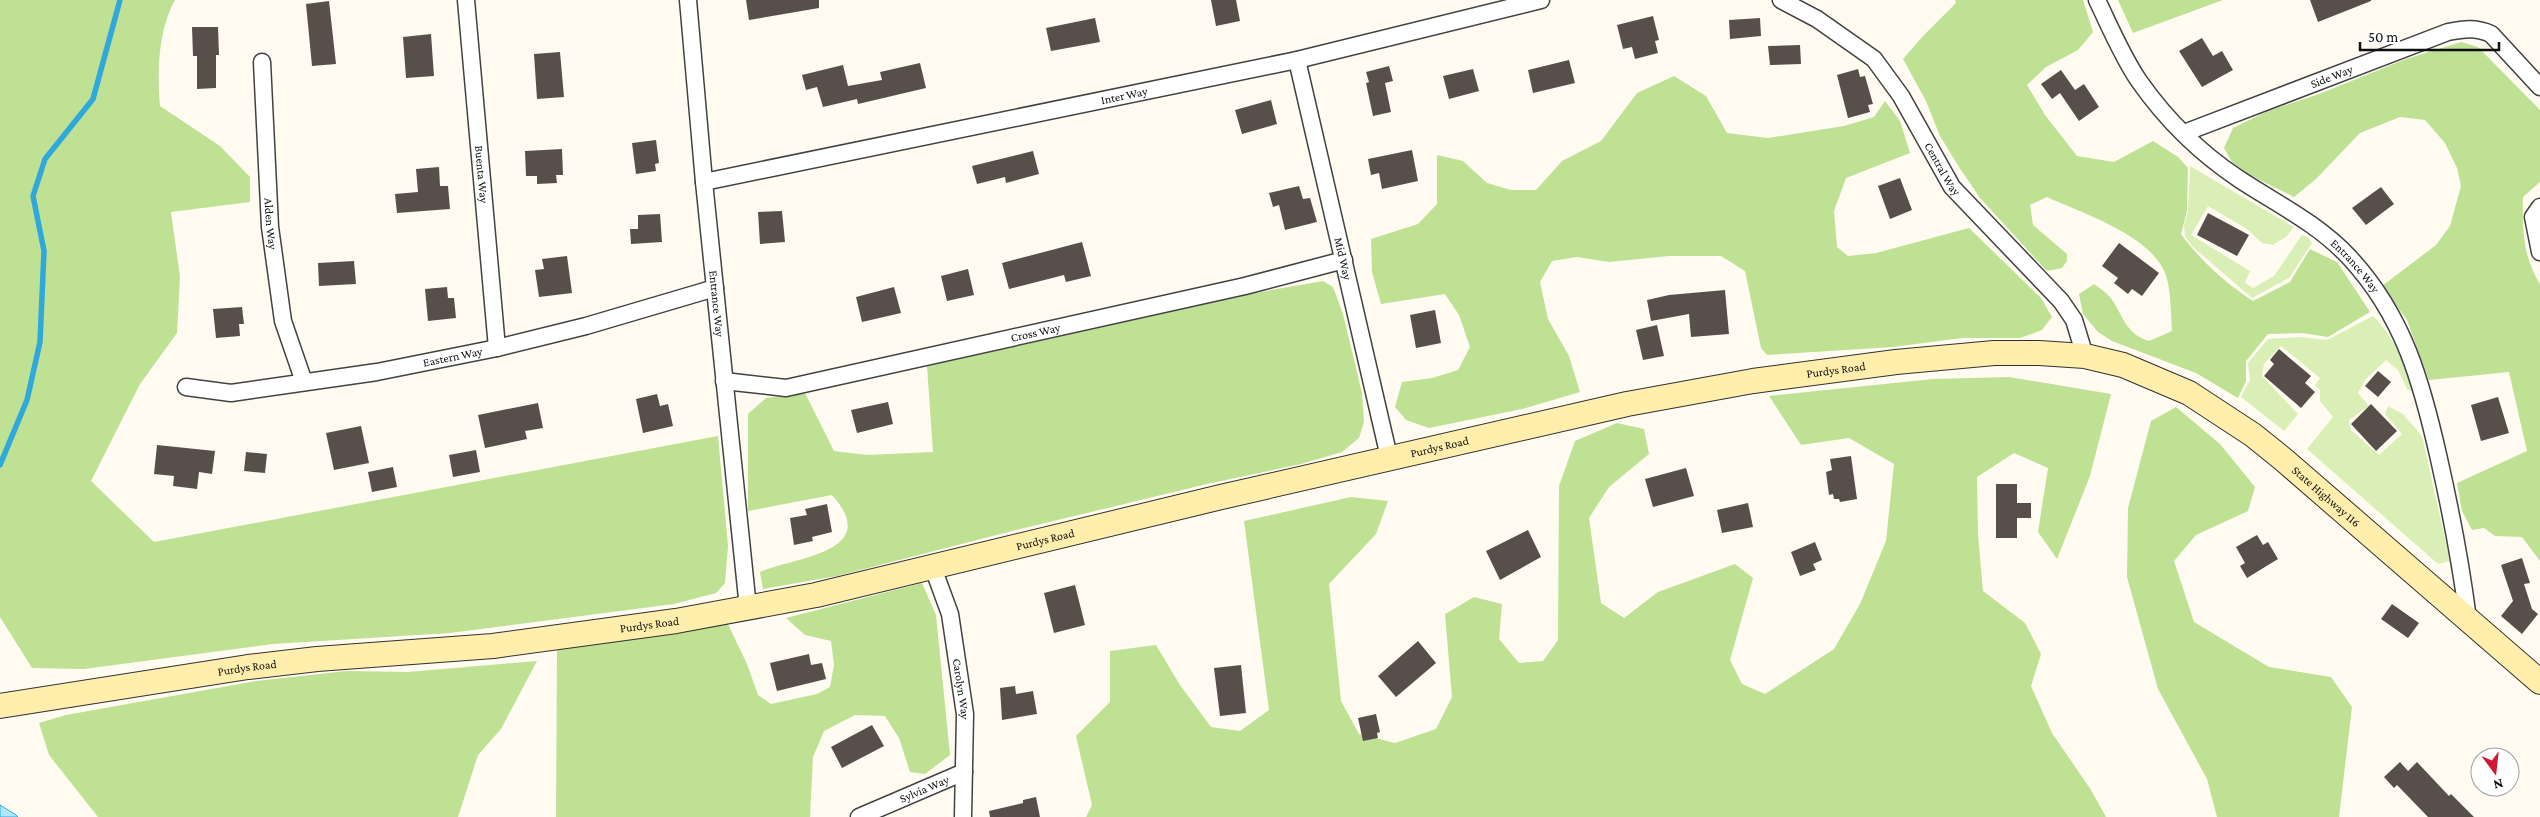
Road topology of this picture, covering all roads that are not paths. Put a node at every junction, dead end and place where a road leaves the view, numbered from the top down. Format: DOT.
graph roads {
  1 [pos="466,0"];
  2 [pos="688,0"];
  3 [pos="1541,0"];
  4 [pos="1781,0"];
  5 [pos="2097,0"];
  6 [pos="1298,60"];
  7 [pos="262,62"];
  8 [pos="2540,87"];
  9 [pos="2184,133"];
  10 [pos="704,182"];
  11 [pos="2540,207"];
  12 [pos="2540,252"];
  13 [pos="1344,260"];
  14 [pos="714,288"];
  15 [pos="497,348"];
  16 [pos="2085,356"];
  17 [pos="724,381"];
  18 [pos="304,382"];
  19 [pos="186,387"];
  20 [pos="1389,457"];
  21 [pos="932,565"];
  22 [pos="748,608"];
  23 [pos="2468,619"];
  24 [pos="2540,682"];
  25 [pos="0,706"];
  26 [pos="964,772"];
  27 [pos="859,817"];
  28 [pos="963,817"];
  1 -- 15 [label="street, Buenta Way"];
  2 -- 10 [label="street, Entrance Way"];
  3 -- 6 [label="street, Inter Way"];
  4 -- 16 [label="street, Central Way"];
  5 -- 9 [label="street, Entrance Way"];
  6 -- 10 [label="street, Inter Way"];
  6 -- 13 [label="street, Mid Way"];
  7 -- 18 [label="street, Alden Way"];
  8 -- 9 [label="street, Side Way"];
  9 -- 23 [label="street, Entrance Way"];
  10 -- 14 [label="street, Entrance Way"];
  11 -- 12 [label="street"];
  13 -- 17 [label="street, Cross Way"];
  13 -- 20 [label="street, Mid Way"];
  14 -- 15 [label="street, Eastern Way"];
  14 -- 17 [label="street, Entrance Way"];
  15 -- 18 [label="street, Eastern Way"];
  16 -- 20 [label="main road, Purdys Road"];
  16 -- 23 [label="main road, State Highway 116"];
  17 -- 22 [label="street, Entrance Way"];
  18 -- 19 [label="street, Eastern Way"];
  20 -- 21 [label="main road, Purdys Road"];
  21 -- 22 [label="main road, Purdys Road"];
  21 -- 26 [label="street, Carolyn Way"];
  22 -- 25 [label="main road, Purdys Road"];
  23 -- 24 [label="main road, State Highway 116"];
  26 -- 27 [label="street, Sylvia Way"];
  26 -- 28 [label="street, Carolyn Way"];
}
